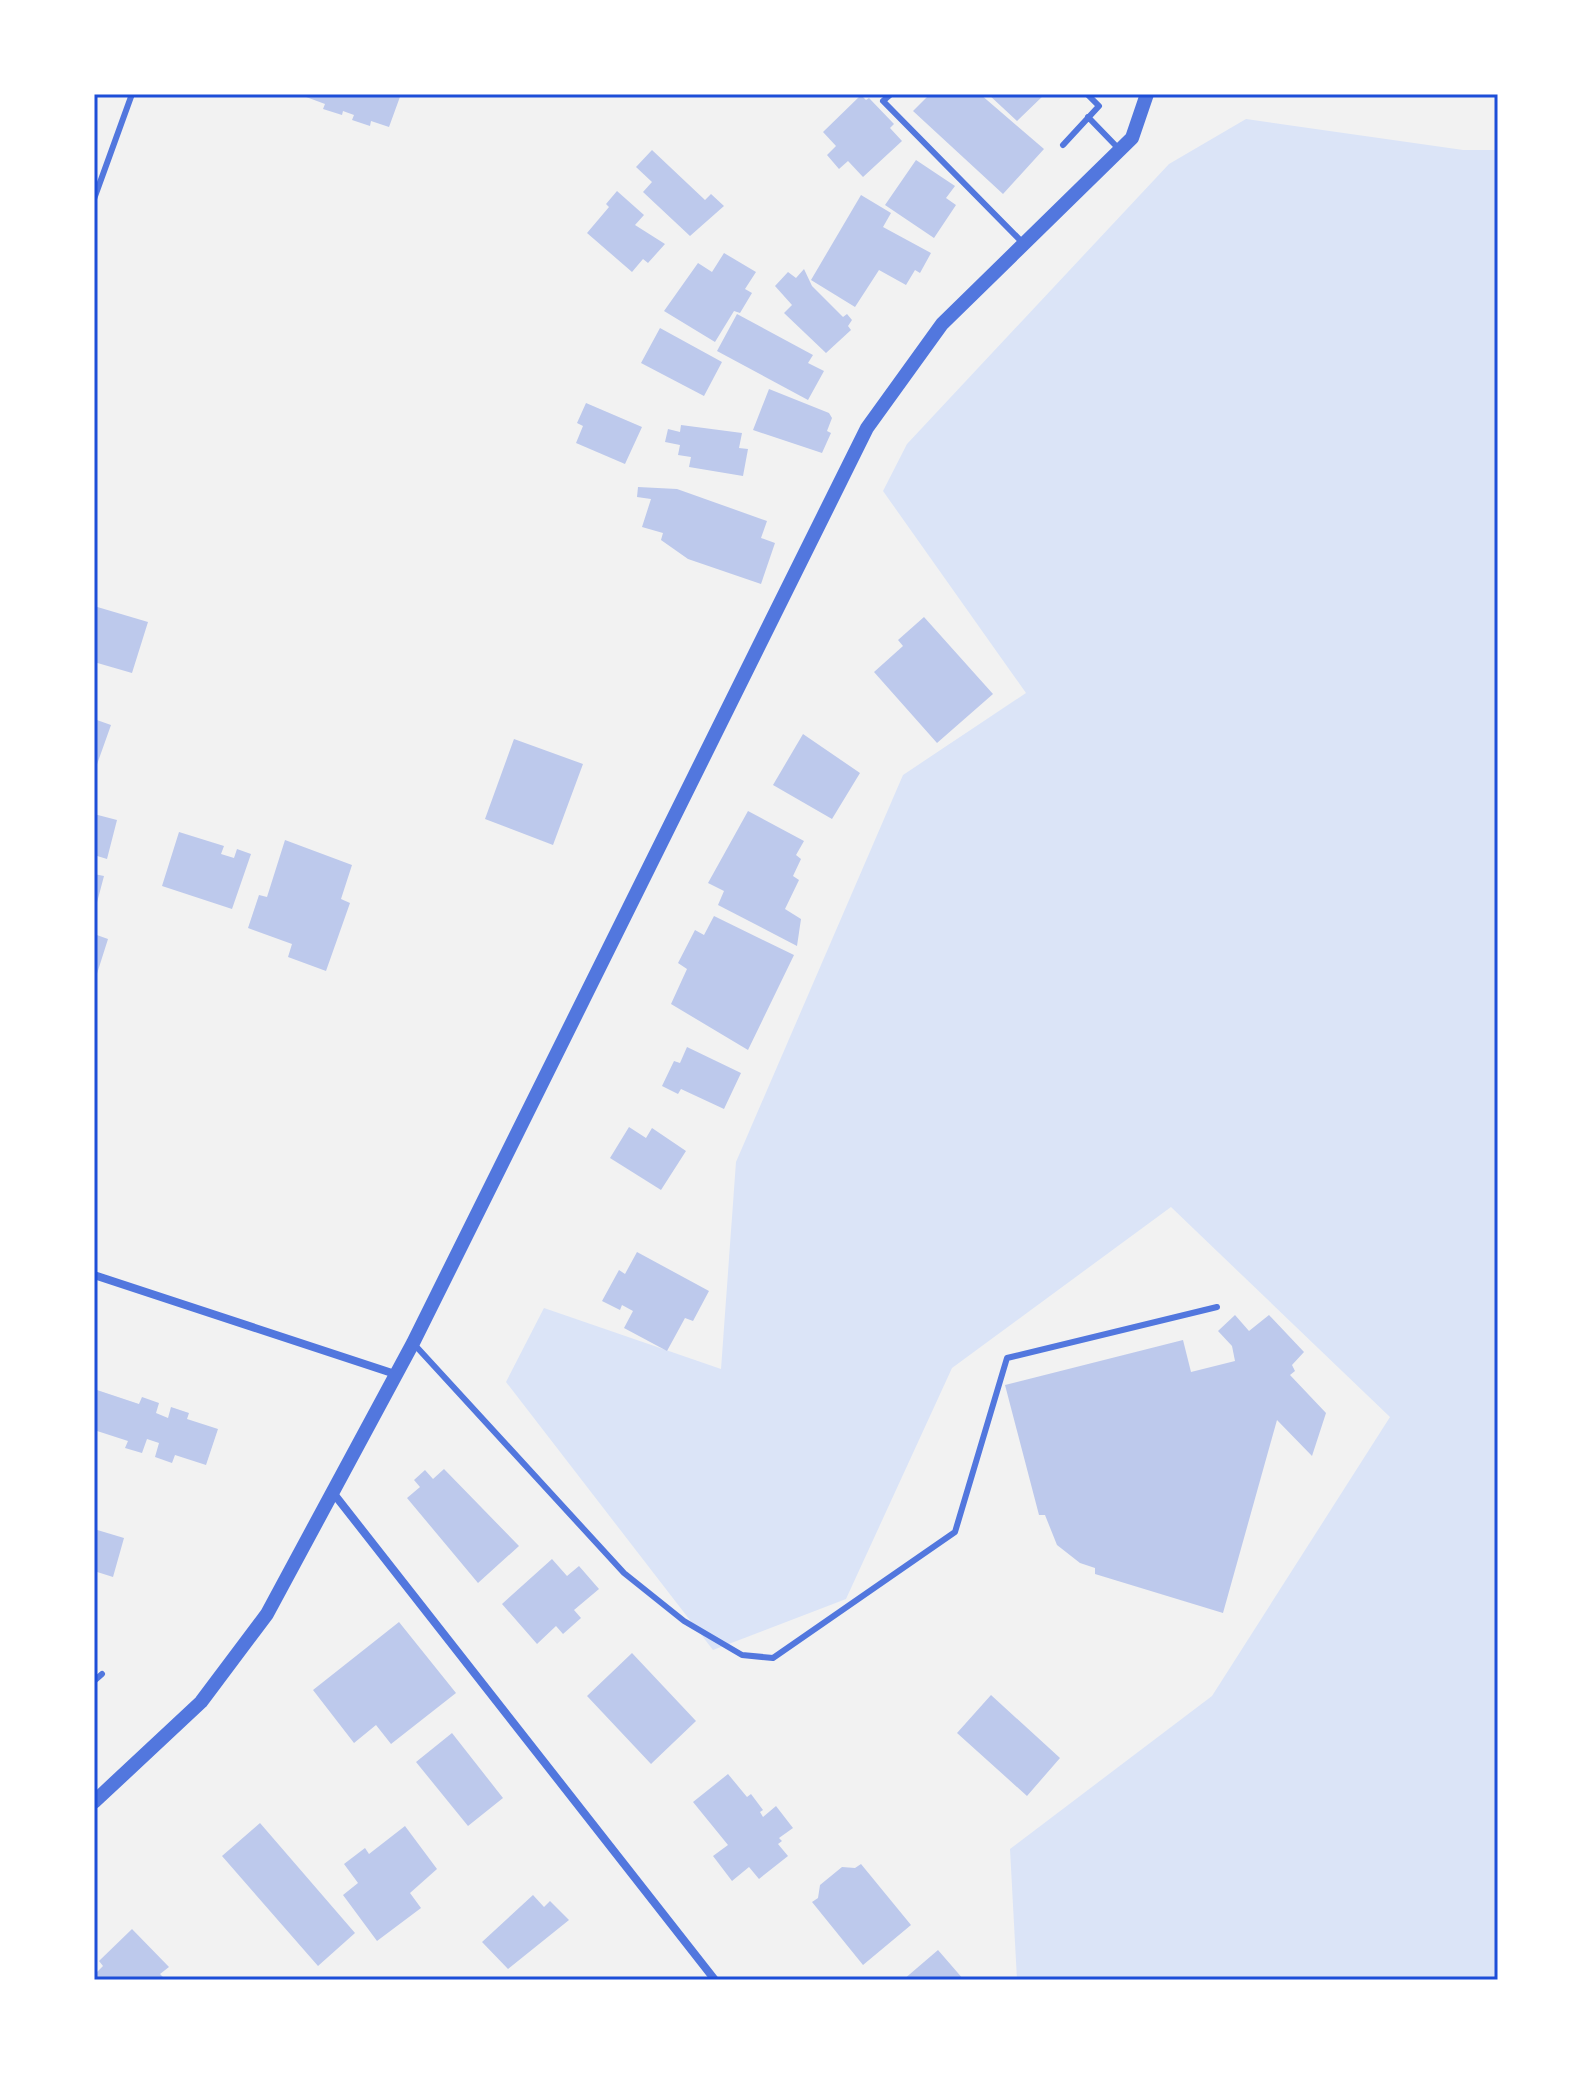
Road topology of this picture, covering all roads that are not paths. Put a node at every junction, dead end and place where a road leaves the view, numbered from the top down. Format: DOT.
graph roads {
  1 [pos="132,94"];
  2 [pos="891,94"];
  3 [pos="1087,94"];
  4 [pos="1147,94"];
  5 [pos="1088,117"];
  6 [pos="1063,145"];
  7 [pos="1120,150"];
  8 [pos="94,199"];
  9 [pos="1024,244"];
  10 [pos="94,1275"];
  11 [pos="1217,1307"];
  12 [pos="413,1343"];
  13 [pos="395,1374"];
  14 [pos="334,1494"];
  15 [pos="102,1674"];
  16 [pos="94,1681"];
  17 [pos="94,1802"];
  18 [pos="715,1980"];
  1 -- 8 [label="lane"];
  2 -- 9 [label="lane"];
  3 -- 5 [label="lane"];
  4 -- 7 [label="street"];
  5 -- 6 [label="lane"];
  5 -- 7 [label="lane"];
  7 -- 9 [label="street"];
  9 -- 12 [label="street"];
  10 -- 13 [label="street"];
  11 -- 12 [label="lane"];
  12 -- 13 [label="street"];
  13 -- 14 [label="street"];
  14 -- 17 [label="street"];
  14 -- 18 [label="street"];
  15 -- 16 [label="lane"];
}
